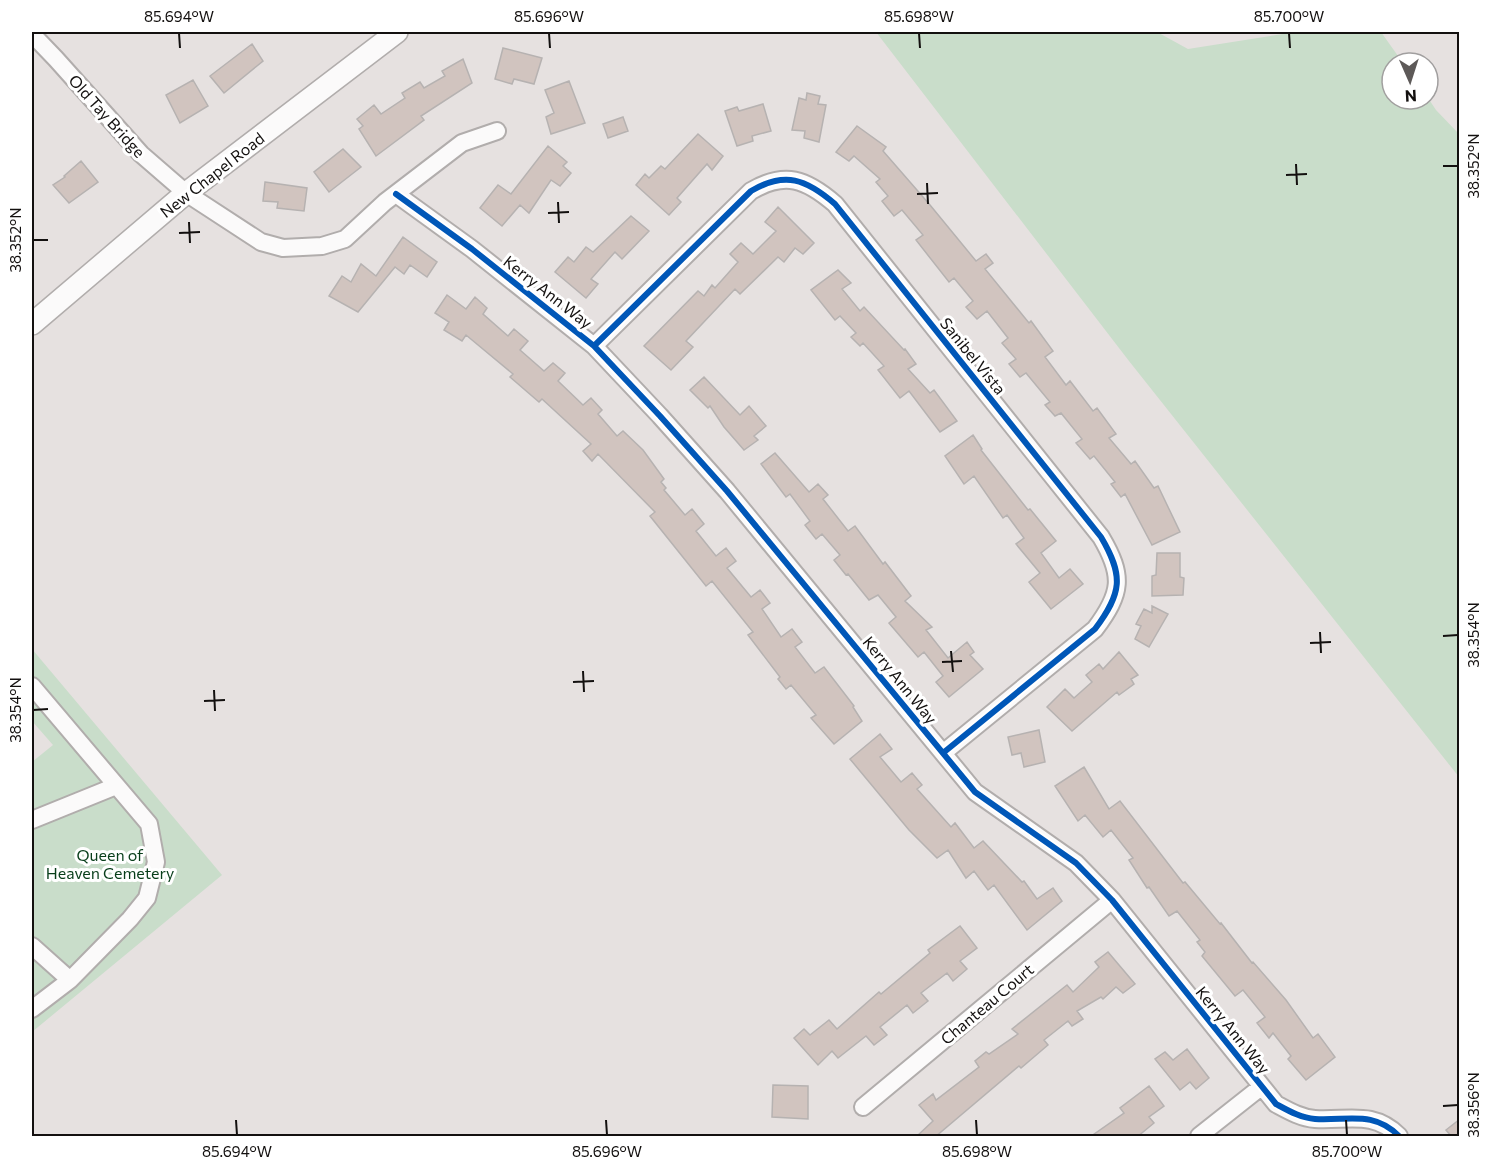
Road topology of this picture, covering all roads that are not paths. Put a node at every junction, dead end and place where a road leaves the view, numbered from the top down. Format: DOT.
graph roads {
  1 [pos="397,32"];
  2 [pos="32,34"];
  3 [pos="497,131"];
  4 [pos="186,193"];
  5 [pos="396,194"];
  6 [pos="32,324"];
  7 [pos="594,346"];
  8 [pos="32,686"];
  9 [pos="944,753"];
  10 [pos="116,786"];
  11 [pos="32,820"];
  12 [pos="1112,900"];
  13 [pos="32,946"];
  14 [pos="70,980"];
  15 [pos="32,1010"];
  16 [pos="1261,1087"];
  17 [pos="863,1107"];
  18 [pos="1199,1137"];
  19 [pos="1399,1137"];
  1 -- 4 [label="street, New Chapel Road"];
  2 -- 4 [label="street, Old Tay Bridge"];
  3 -- 5 [label="street, Old Tay Bridge"];
  4 -- 5 [label="street, Old Tay Bridge"];
  4 -- 6 [label="street, New Chapel Road"];
  5 -- 7 [label="street, Kerry Ann Way"];
  7 -- 9 [label="street, Kerry Ann Way"];
  7 -- 9 [label="street, Sanibel Vista"];
  8 -- 10 [label="street"];
  9 -- 12 [label="street, Kerry Ann Way"];
  10 -- 11 [label="street"];
  10 -- 14 [label="street"];
  12 -- 16 [label="street, Kerry Ann Way"];
  12 -- 17 [label="street, Chanteau Court"];
  13 -- 14 [label="street"];
  14 -- 15 [label="street"];
  16 -- 18 [label="street"];
  16 -- 19 [label="street, Kerry Ann Way"];
}
